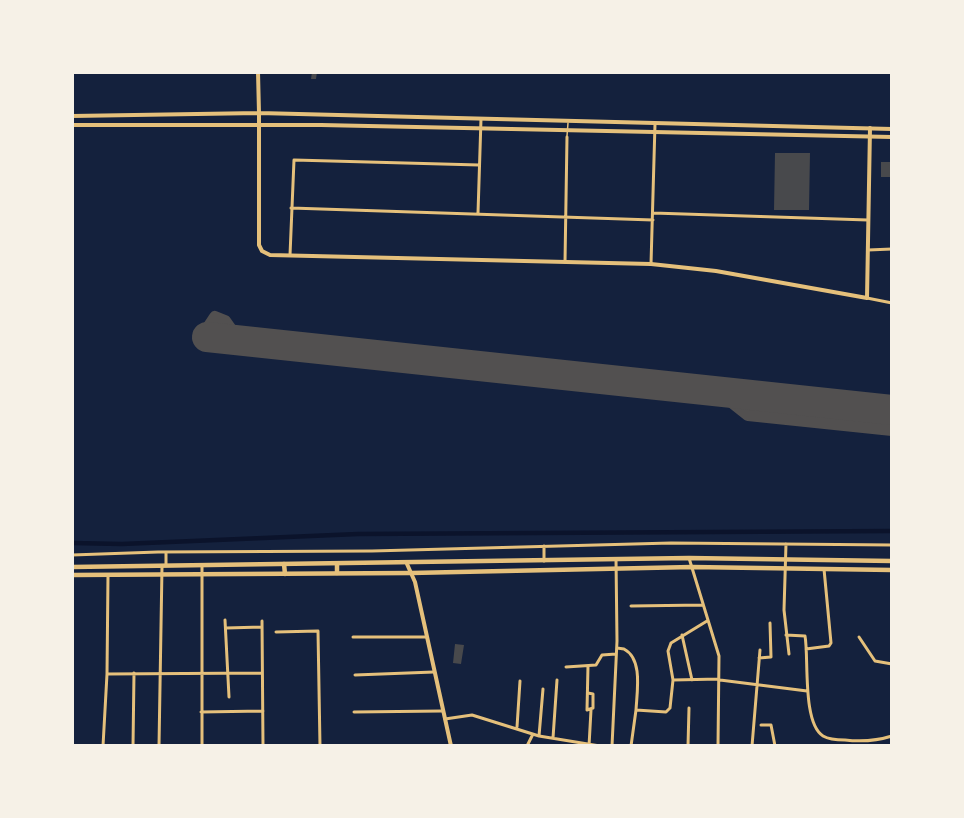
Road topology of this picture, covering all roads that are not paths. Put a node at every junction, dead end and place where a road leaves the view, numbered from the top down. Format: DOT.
graph roads {
  1 [pos="258,72"];
  2 [pos="259,113"];
  3 [pos="321,115"];
  4 [pos="72,116"];
  5 [pos="481,119"];
  6 [pos="568,122"];
  7 [pos="258,124"];
  8 [pos="655,124"];
  9 [pos="72,125"];
  10 [pos="321,125"];
  11 [pos="481,129"];
  12 [pos="870,129"];
  13 [pos="892,129"];
  14 [pos="568,130"];
  15 [pos="655,132"];
  16 [pos="567,137"];
  17 [pos="870,137"];
  18 [pos="892,137"];
  19 [pos="479,165"];
  20 [pos="291,208"];
  21 [pos="653,213"];
  22 [pos="478,214"];
  23 [pos="566,217"];
  24 [pos="653,220"];
  25 [pos="868,220"];
  26 [pos="892,249"];
  27 [pos="868,250"];
  28 [pos="290,255"];
  29 [pos="565,262"];
  30 [pos="651,264"];
  31 [pos="867,298"];
  32 [pos="892,303"];
  33 [pos="786,544"];
  34 [pos="892,545"];
  35 [pos="544,546"];
  36 [pos="166,552"];
  37 [pos="72,555"];
  38 [pos="689,558"];
  39 [pos="616,559"];
  40 [pos="785,560"];
  41 [pos="544,561"];
  42 [pos="892,561"];
  43 [pos="284,564"];
  44 [pos="337,564"];
  45 [pos="407,564"];
  46 [pos="202,565"];
  47 [pos="164,566"];
  48 [pos="72,567"];
  49 [pos="692,567"];
  50 [pos="616,569"];
  51 [pos="785,569"];
  52 [pos="824,569"];
  53 [pos="892,570"];
  54 [pos="337,573"];
  55 [pos="411,573"];
  56 [pos="202,574"];
  57 [pos="285,574"];
  58 [pos="72,575"];
  59 [pos="108,575"];
  60 [pos="162,575"];
  61 [pos="703,605"];
  62 [pos="631,606"];
  63 [pos="225,620"];
  64 [pos="262,621"];
  65 [pos="707,621"];
  66 [pos="770,623"];
  67 [pos="262,627"];
  68 [pos="226,628"];
  69 [pos="276,632"];
  70 [pos="682,635"];
  71 [pos="786,635"];
  72 [pos="427,636"];
  73 [pos="353,637"];
  74 [pos="859,637"];
  75 [pos="617,648"];
  76 [pos="806,649"];
  77 [pos="760,650"];
  78 [pos="616,654"];
  79 [pos="789,654"];
  80 [pos="759,658"];
  81 [pos="892,664"];
  82 [pos="588,666"];
  83 [pos="566,667"];
  84 [pos="434,672"];
  85 [pos="134,673"];
  86 [pos="161,673"];
  87 [pos="262,673"];
  88 [pos="107,674"];
  89 [pos="201,675"];
  90 [pos="228,675"];
  91 [pos="356,675"];
  92 [pos="557,680"];
  93 [pos="692,680"];
  94 [pos="720,680"];
  95 [pos="520,681"];
  96 [pos="673,681"];
  97 [pos="756,686"];
  98 [pos="543,689"];
  99 [pos="807,691"];
  100 [pos="588,693"];
  101 [pos="229,697"];
  102 [pos="689,708"];
  103 [pos="591,710"];
  104 [pos="636,710"];
  105 [pos="263,711"];
  106 [pos="442,711"];
  107 [pos="201,712"];
  108 [pos="354,712"];
  109 [pos="444,719"];
  110 [pos="761,725"];
  111 [pos="517,728"];
  112 [pos="532,734"];
  113 [pos="539,736"];
  114 [pos="892,736"];
  115 [pos="553,738"];
  116 [pos="839,740"];
  117 [pos="868,741"];
  118 [pos="589,745"];
  119 [pos="103,746"];
  120 [pos="133,746"];
  121 [pos="159,746"];
  122 [pos="202,746"];
  123 [pos="263,746"];
  124 [pos="320,746"];
  125 [pos="451,746"];
  126 [pos="527,746"];
  127 [pos="600,746"];
  128 [pos="612,746"];
  129 [pos="631,746"];
  130 [pos="688,746"];
  131 [pos="718,746"];
  132 [pos="752,746"];
  133 [pos="775,746"];
  134 [pos="839,746"];
  135 [pos="868,746"];
  1 -- 2 [label="main road"];
  2 -- 3 [label="main road"];
  2 -- 4 [label="main road"];
  2 -- 7 [label="main road"];
  3 -- 5 [label="main road"];
  3 -- 10 [label="main road"];
  5 -- 6 [label="main road"];
  5 -- 11 [label="street"];
  6 -- 8 [label="main road"];
  6 -- 14 [label="lane"];
  7 -- 9 [label="main road"];
  7 -- 10 [label="main road"];
  7 -- 28 [label="main road"];
  8 -- 12 [label="main road"];
  8 -- 15 [label="street"];
  10 -- 11 [label="main road"];
  11 -- 14 [label="main road"];
  11 -- 19 [label="street"];
  12 -- 13 [label="main road"];
  12 -- 17 [label="main road"];
  14 -- 15 [label="main road"];
  14 -- 16 [label="lane"];
  15 -- 17 [label="main road"];
  15 -- 21 [label="street"];
  16 -- 23 [label="street"];
  17 -- 18 [label="main road"];
  17 -- 25 [label="main road"];
  19 -- 20 [label="street"];
  19 -- 22 [label="street"];
  20 -- 22 [label="street"];
  20 -- 28 [label="street"];
  21 -- 24 [label="street"];
  21 -- 25 [label="street"];
  22 -- 23 [label="street"];
  23 -- 24 [label="street"];
  23 -- 29 [label="street"];
  24 -- 30 [label="street"];
  25 -- 27 [label="main road"];
  26 -- 27 [label="street"];
  27 -- 31 [label="main road"];
  28 -- 29 [label="main road"];
  29 -- 30 [label="main road"];
  30 -- 31 [label="main road"];
  31 -- 32 [label="street"];
  33 -- 34 [label="street"];
  33 -- 35 [label="street"];
  33 -- 40 [label="street"];
  35 -- 36 [label="street"];
  35 -- 41 [label="street"];
  36 -- 37 [label="street"];
  36 -- 47 [label="street"];
  38 -- 39 [label="main road"];
  38 -- 40 [label="main road"];
  38 -- 49 [label="street"];
  39 -- 41 [label="main road"];
  39 -- 50 [label="street"];
  40 -- 42 [label="main road"];
  40 -- 51 [label="street"];
  41 -- 45 [label="main road"];
  43 -- 44 [label="main road"];
  43 -- 46 [label="main road"];
  43 -- 57 [label="main road"];
  44 -- 45 [label="main road"];
  44 -- 54 [label="main road"];
  45 -- 55 [label="main road"];
  46 -- 47 [label="main road"];
  46 -- 56 [label="street"];
  47 -- 48 [label="main road"];
  47 -- 60 [label="street"];
  49 -- 50 [label="main road"];
  49 -- 51 [label="main road"];
  49 -- 61 [label="street"];
  50 -- 55 [label="main road"];
  50 -- 75 [label="street"];
  51 -- 52 [label="main road"];
  51 -- 71 [label="street"];
  52 -- 53 [label="main road"];
  52 -- 76 [label="street"];
  54 -- 55 [label="main road"];
  54 -- 57 [label="main road"];
  55 -- 72 [label="main road"];
  56 -- 57 [label="main road"];
  56 -- 60 [label="main road"];
  56 -- 89 [label="street"];
  58 -- 59 [label="main road"];
  59 -- 60 [label="main road"];
  59 -- 88 [label="street"];
  60 -- 86 [label="street"];
  61 -- 62 [label="street"];
  61 -- 65 [label="street"];
  63 -- 68 [label="street"];
  64 -- 67 [label="street"];
  65 -- 70 [label="street"];
  65 -- 94 [label="street"];
  66 -- 80 [label="street"];
  67 -- 68 [label="street"];
  67 -- 87 [label="street"];
  68 -- 90 [label="street"];
  69 -- 124 [label="street"];
  70 -- 93 [label="street"];
  70 -- 96 [label="street"];
  71 -- 76 [label="street"];
  71 -- 79 [label="street"];
  72 -- 73 [label="street"];
  72 -- 84 [label="main road"];
  74 -- 81 [label="street"];
  75 -- 78 [label="street"];
  75 -- 104 [label="street"];
  76 -- 99 [label="street"];
  77 -- 80 [label="street"];
  78 -- 82 [label="street"];
  78 -- 128 [label="street"];
  80 -- 97 [label="street"];
  82 -- 83 [label="street"];
  82 -- 100 [label="street"];
  84 -- 91 [label="street"];
  84 -- 106 [label="main road"];
  85 -- 86 [label="street"];
  85 -- 88 [label="street"];
  85 -- 120 [label="street"];
  86 -- 89 [label="street"];
  86 -- 121 [label="street"];
  87 -- 90 [label="street"];
  87 -- 105 [label="street"];
  88 -- 119 [label="street"];
  89 -- 90 [label="street"];
  89 -- 107 [label="street"];
  90 -- 101 [label="street"];
  92 -- 115 [label="street"];
  93 -- 94 [label="street"];
  93 -- 96 [label="street"];
  94 -- 97 [label="street"];
  94 -- 131 [label="street"];
  95 -- 111 [label="street"];
  96 -- 104 [label="street"];
  97 -- 99 [label="street"];
  97 -- 132 [label="street"];
  98 -- 113 [label="street"];
  99 -- 116 [label="street"];
  100 -- 103 [label="street"];
  100 -- 103 [label="street"];
  102 -- 130 [label="street"];
  103 -- 118 [label="street"];
  104 -- 129 [label="street"];
  105 -- 107 [label="street"];
  105 -- 123 [label="street"];
  106 -- 108 [label="street"];
  106 -- 109 [label="main road"];
  107 -- 122 [label="street"];
  109 -- 111 [label="street"];
  109 -- 125 [label="main road"];
  110 -- 133 [label="street"];
  111 -- 112 [label="street"];
  112 -- 113 [label="street"];
  112 -- 126 [label="street"];
  113 -- 115 [label="street"];
  114 -- 117 [label="street"];
  115 -- 118 [label="street"];
  116 -- 117 [label="street"];
  116 -- 134 [label="street"];
  117 -- 135 [label="street"];
  118 -- 127 [label="street"];
}
